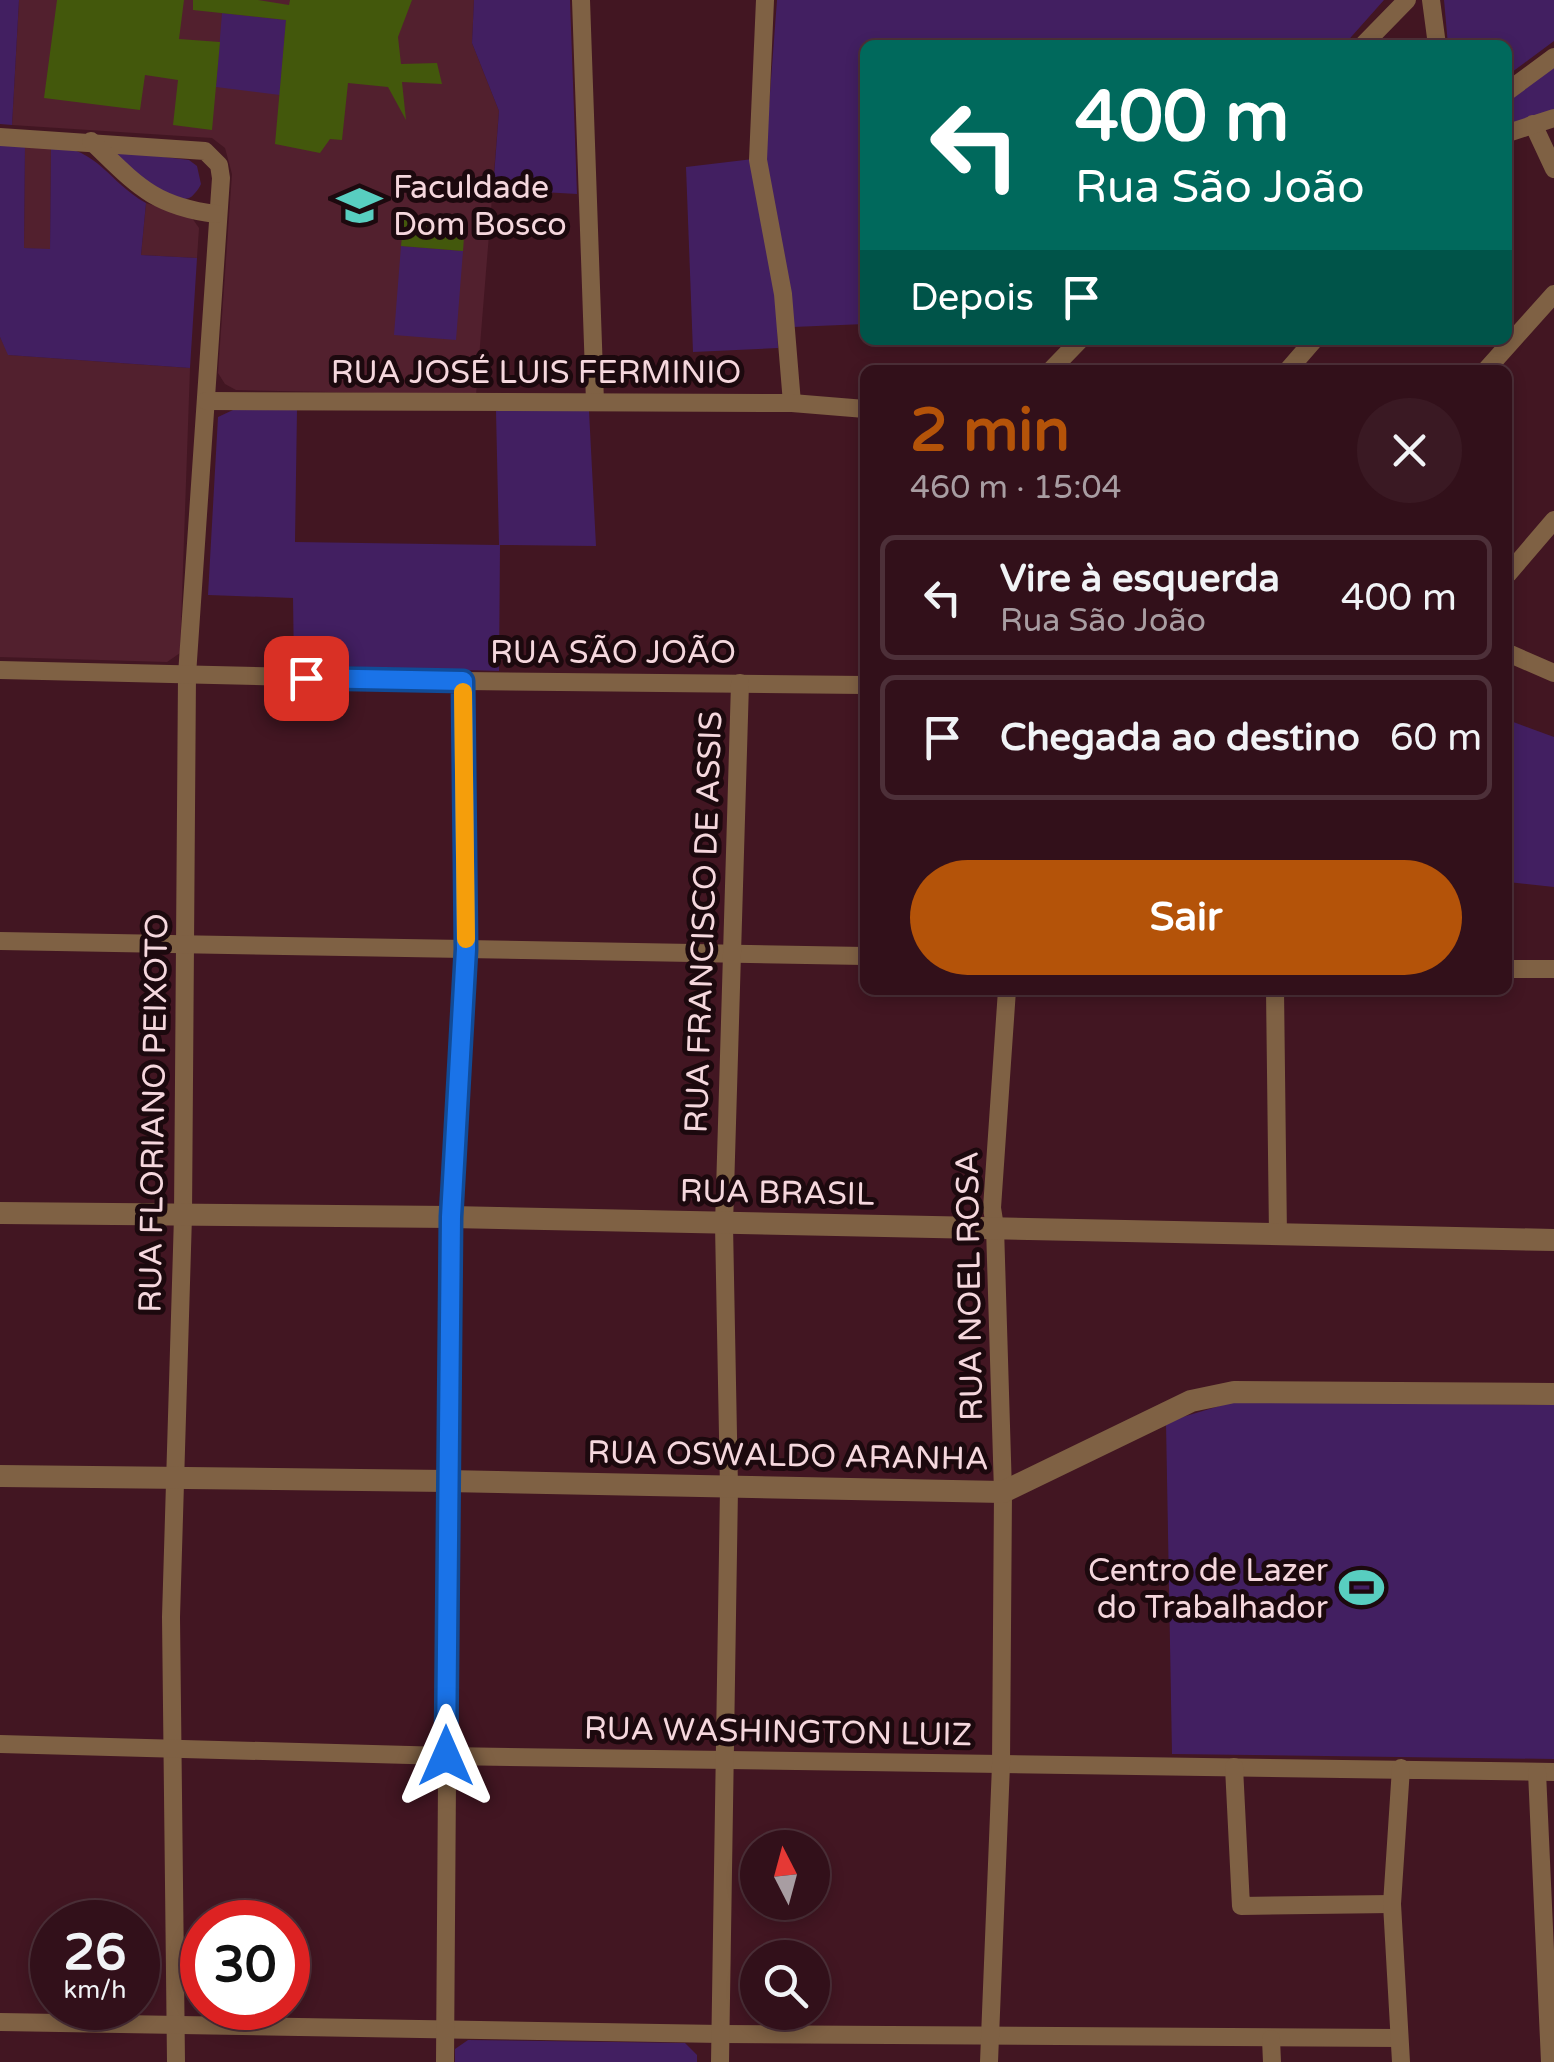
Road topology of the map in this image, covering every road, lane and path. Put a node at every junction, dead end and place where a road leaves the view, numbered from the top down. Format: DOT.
graph roads {
  1 [pos="581,0"];
  2 [pos="765,0"];
  3 [pos="1407,0"];
  4 [pos="1431,0"];
  5 [pos="1369,40"];
  6 [pos="1435,40"];
  7 [pos="1554,57"];
  8 [pos="1512,88"];
  9 [pos="1554,118"];
  10 [pos="1533,124"];
  11 [pos="1512,132"];
  12 [pos="0,137"];
  13 [pos="91,141"];
  14 [pos="1554,169"];
  15 [pos="216,214"];
  16 [pos="1554,294"];
  17 [pos="1512,341"];
  18 [pos="1075,345"];
  19 [pos="1310,345"];
  20 [pos="1508,345"];
  21 [pos="1056,365"];
  22 [pos="1292,365"];
  23 [pos="1490,365"];
  24 [pos="206,401"];
  25 [pos="595,402"];
  26 [pos="792,404"];
  27 [pos="860,408"];
  28 [pos="1554,520"];
  29 [pos="1512,569"];
  30 [pos="1512,655"];
  31 [pos="0,670"];
  32 [pos="1554,673"];
  33 [pos="187,675"];
  34 [pos="463,681"];
  35 [pos="740,683"];
  36 [pos="860,685"];
  37 [pos="0,941"];
  38 [pos="184,945"];
  39 [pos="466,949"];
  40 [pos="734,954"];
  41 [pos="860,956"];
  42 [pos="1512,968"];
  43 [pos="1554,969"];
  44 [pos="1007,995"];
  45 [pos="1275,995"];
  46 [pos="0,1213"];
  47 [pos="183,1216"];
  48 [pos="451,1217"];
  49 [pos="724,1225"];
  50 [pos="995,1227"];
  51 [pos="1278,1236"];
  52 [pos="1554,1240"];
  53 [pos="1554,1394"];
  54 [pos="0,1476"];
  55 [pos="178,1478"];
  56 [pos="447,1480"];
  57 [pos="728,1488"];
  58 [pos="1003,1492"];
  59 [pos="0,1744"];
  60 [pos="172,1747"];
  61 [pos="446,1756"];
  62 [pos="724,1758"];
  63 [pos="1001,1766"];
  64 [pos="1234,1766"];
  65 [pos="1402,1768"];
  66 [pos="1545,1772"];
  67 [pos="1392,1904"];
  68 [pos="0,2022"];
  69 [pos="176,2022"];
  70 [pos="445,2029"];
  71 [pos="721,2034"];
  72 [pos="989,2035"];
  73 [pos="1399,2038"];
  74 [pos="1270,2039"];
  75 [pos="176,2062"];
  76 [pos="445,2062"];
  77 [pos="720,2062"];
  78 [pos="989,2062"];
  79 [pos="1272,2062"];
  80 [pos="1401,2062"];
  81 [pos="1550,2062"];
  1 -- 25 [label="street"];
  2 -- 26 [label="street"];
  3 -- 5 [label="street"];
  4 -- 6 [label="street"];
  7 -- 8 [label="street"];
  9 -- 10 [label="street"];
  10 -- 11 [label="street"];
  10 -- 14 [label="street"];
  12 -- 13 [label="street"];
  13 -- 15 [label="street"];
  13 -- 15 [label="street, RUA FLORIANO PEIXOTO"];
  15 -- 24 [label="street, RUA FLORIANO PEIXOTO"];
  16 -- 17 [label="street"];
  18 -- 21 [label="street"];
  19 -- 22 [label="street"];
  20 -- 23 [label="street"];
  24 -- 25 [label="street, RUA JOSÉ LUIS FERMINIO"];
  24 -- 33 [label="street, RUA FLORIANO PEIXOTO"];
  25 -- 26 [label="street, RUA JOSÉ LUIS FERMINIO"];
  26 -- 27 [label="street, RUA JOSÉ LUIS FERMINIO"];
  28 -- 29 [label="street"];
  30 -- 32 [label="street"];
  31 -- 33 [label="street, RUA SÃO JOÃO"];
  33 -- 34 [label="street, RUA SÃO JOÃO"];
  33 -- 38 [label="street, RUA FLORIANO PEIXOTO"];
  34 -- 35 [label="street, RUA SÃO JOÃO"];
  34 -- 39 [label="street"];
  35 -- 36 [label="street, RUA SÃO JOÃO"];
  35 -- 40 [label="street, RUA FRANCISCO DE ASSIS"];
  37 -- 38 [label="street"];
  38 -- 39 [label="street"];
  38 -- 47 [label="street, RUA FLORIANO PEIXOTO"];
  39 -- 40 [label="street"];
  39 -- 48 [label="street"];
  40 -- 41 [label="street"];
  40 -- 49 [label="street, RUA FRANCISCO DE ASSIS"];
  42 -- 43 [label="street"];
  44 -- 50 [label="street, RUA NOEL ROSA"];
  45 -- 51 [label="street"];
  46 -- 47 [label="street, RUA BRASIL"];
  47 -- 48 [label="street, RUA BRASIL"];
  47 -- 55 [label="street, RUA FLORIANO PEIXOTO"];
  48 -- 49 [label="street, RUA BRASIL"];
  48 -- 56 [label="street"];
  49 -- 50 [label="street, RUA BRASIL"];
  49 -- 57 [label="street, RUA FRANCISCO DE ASSIS"];
  50 -- 51 [label="street, RUA BRASIL"];
  50 -- 58 [label="street, RUA NOEL ROSA"];
  51 -- 52 [label="street, RUA BRASIL"];
  53 -- 58 [label="street, RUA OSWALDO ARANHA"];
  54 -- 55 [label="street, RUA OSWALDO ARANHA"];
  55 -- 56 [label="street, RUA OSWALDO ARANHA"];
  55 -- 60 [label="street, RUA FLORIANO PEIXOTO"];
  56 -- 57 [label="street, RUA OSWALDO ARANHA"];
  56 -- 61 [label="street"];
  57 -- 58 [label="street, RUA OSWALDO ARANHA"];
  57 -- 62 [label="street, RUA FRANCISCO DE ASSIS"];
  58 -- 63 [label="street, RUA NOEL ROSA"];
  59 -- 60 [label="street, RUA WASHINGTON LUIZ"];
  60 -- 61 [label="street, RUA WASHINGTON LUIZ"];
  60 -- 69 [label="street, RUA FLORIANO PEIXOTO"];
  61 -- 62 [label="street, RUA WASHINGTON LUIZ"];
  61 -- 70 [label="street"];
  62 -- 63 [label="street, RUA WASHINGTON LUIZ"];
  62 -- 71 [label="street, RUA FRANCISCO DE ASSIS"];
  63 -- 64 [label="street, RUA WASHINGTON LUIZ"];
  63 -- 72 [label="street, RUA NOEL ROSA"];
  64 -- 65 [label="street, RUA WASHINGTON LUIZ"];
  64 -- 67 [label="street"];
  65 -- 66 [label="street, RUA WASHINGTON LUIZ"];
  65 -- 67 [label="street"];
  66 -- 81 [label="street"];
  67 -- 73 [label="street"];
  68 -- 69 [label="street"];
  69 -- 70 [label="street"];
  69 -- 75 [label="street, RUA FLORIANO PEIXOTO"];
  70 -- 71 [label="street"];
  70 -- 76 [label="street"];
  71 -- 72 [label="street"];
  71 -- 77 [label="street, RUA FRANCISCO DE ASSIS"];
  72 -- 74 [label="street"];
  72 -- 78 [label="street, RUA NOEL ROSA"];
  73 -- 74 [label="street"];
  73 -- 80 [label="street"];
  74 -- 79 [label="street"];
}
